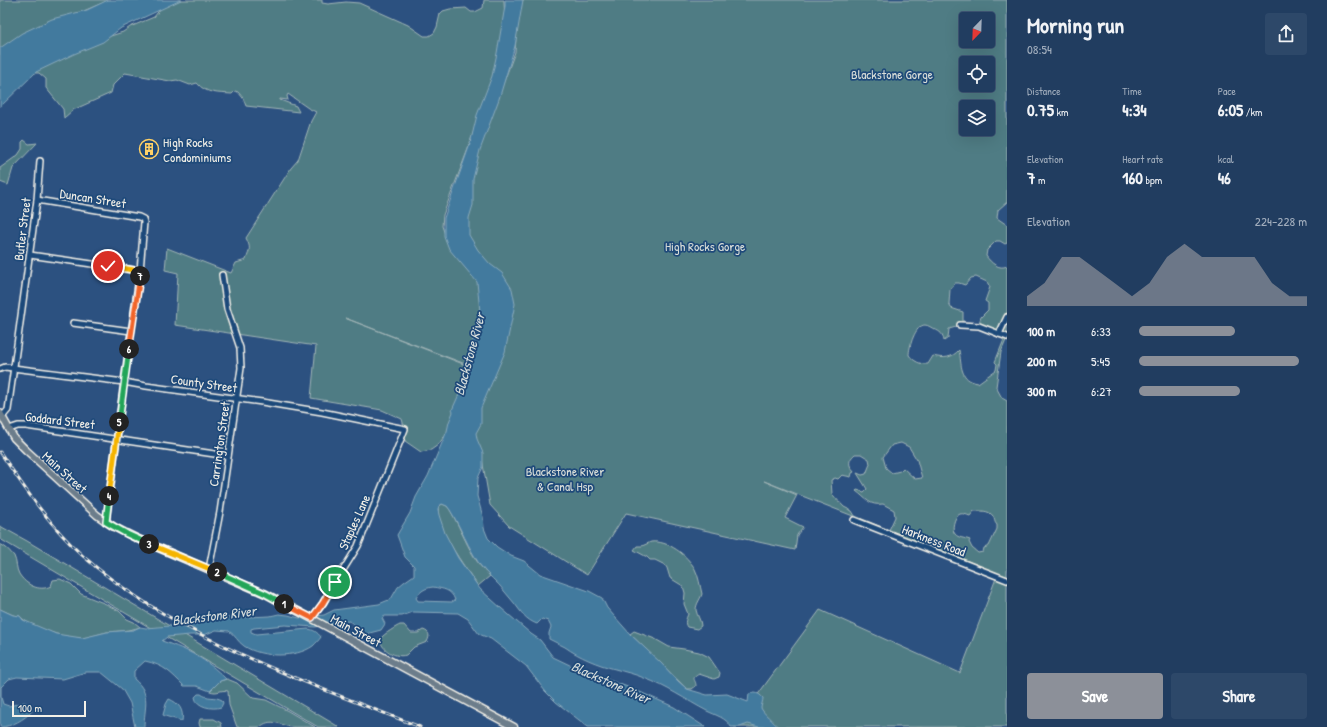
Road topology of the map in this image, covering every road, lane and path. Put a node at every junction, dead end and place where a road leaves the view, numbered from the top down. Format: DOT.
graph roads {
  1 [pos="40,161"];
  2 [pos="37,200"];
  3 [pos="30,255"];
  4 [pos="140,271"];
  5 [pos="222,275"];
  6 [pos="1007,317"];
  7 [pos="72,323"];
  8 [pos="960,325"];
  9 [pos="131,331"];
  10 [pos="999,334"];
  11 [pos="1007,337"];
  12 [pos="14,368"];
  13 [pos="0,369"];
  14 [pos="124,382"];
  15 [pos="237,398"];
  16 [pos="1,415"];
  17 [pos="9,429"];
  18 [pos="405,429"];
  19 [pos="117,439"];
  20 [pos="228,456"];
  21 [pos="854,520"];
  22 [pos="106,522"];
  23 [pos="210,569"];
  24 [pos="1007,580"];
  25 [pos="314,616"];
  26 [pos="514,727"];
  1 -- 2 [label="street, Butler Street"];
  2 -- 3 [label="street, Butler Street"];
  2 -- 4 [label="street, Duncan Street"];
  3 -- 4 [label="street"];
  3 -- 12 [label="street, Butler Street"];
  4 -- 9 [label="street"];
  5 -- 15 [label="street, Carrington Street"];
  6 -- 10 [label="street"];
  7 -- 9 [label="street"];
  8 -- 10 [label="street"];
  9 -- 14 [label="street"];
  10 -- 11 [label="street"];
  12 -- 13 [label="street, County Street"];
  12 -- 14 [label="street, County Street"];
  12 -- 16 [label="street, Butler Street"];
  14 -- 15 [label="street, County Street"];
  14 -- 19 [label="street"];
  15 -- 18 [label="street, County Street"];
  15 -- 20 [label="street, Carrington Street"];
  16 -- 17 [label="main road, Main Street"];
  17 -- 19 [label="street, Goddard Street"];
  17 -- 22 [label="main road, Main Street"];
  18 -- 25 [label="street, Staples Lane"];
  19 -- 20 [label="street, Goddard Street"];
  19 -- 22 [label="street"];
  20 -- 23 [label="street, Carrington Street"];
  21 -- 24 [label="street, Harkness Road"];
  22 -- 23 [label="main road, Main Street"];
  23 -- 25 [label="main road, Main Street"];
  25 -- 26 [label="main road, Main Street"];
}
